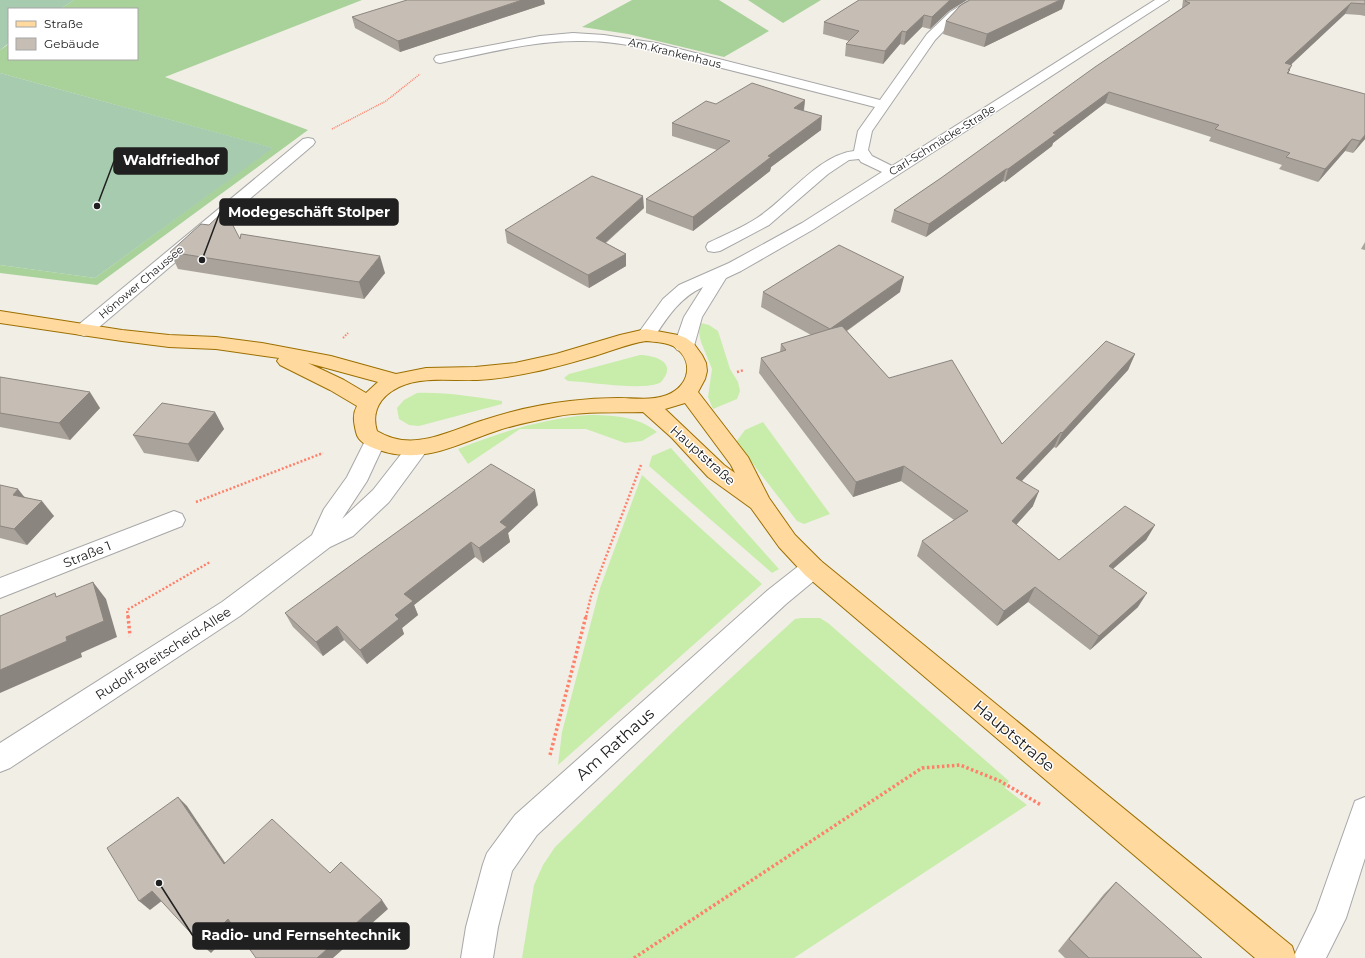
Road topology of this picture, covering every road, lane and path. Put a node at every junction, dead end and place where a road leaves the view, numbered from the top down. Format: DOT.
graph roads {
  1 [pos="978,0"];
  2 [pos="1163,0"];
  3 [pos="440,59"];
  4 [pos="883,105"];
  5 [pos="308,142"];
  6 [pos="863,154"];
  7 [pos="893,172"];
  8 [pos="714,247"];
  9 [pos="718,275"];
  10 [pos="0,317"];
  11 [pos="84,330"];
  12 [pos="348,333"];
  13 [pos="646,335"];
  14 [pos="343,338"];
  15 [pos="684,346"];
  16 [pos="265,350"];
  17 [pos="744,370"];
  18 [pos="737,372"];
  19 [pos="397,381"];
  20 [pos="688,392"];
  21 [pos="369,404"];
  22 [pos="648,405"];
  23 [pos="375,440"];
  24 [pos="417,449"];
  25 [pos="323,453"];
  26 [pos="641,466"];
  27 [pos="760,503"];
  28 [pos="174,520"];
  29 [pos="322,541"];
  30 [pos="210,562"];
  31 [pos="813,568"];
  32 [pos="0,588"];
  33 [pos="128,633"];
  34 [pos="0,759"];
  35 [pos="549,760"];
  36 [pos="1046,808"];
  37 [pos="1365,811"];
  38 [pos="477,958"];
  39 [pos="634,958"];
  40 [pos="1280,958"];
  41 [pos="1309,958"];
  1 -- 4 [label="street"];
  2 -- 7 [label="street, Carl-Schmäcke-Straße"];
  3 -- 4 [label="street, Am Krankenhaus"];
  3 -- 5 [label="path"];
  4 -- 6 [label="street"];
  5 -- 11 [label="street, Hönower Chaussee"];
  6 -- 7 [label="street"];
  6 -- 8 [label="street"];
  7 -- 9 [label="street, Carl-Schmäcke-Straße"];
  9 -- 13 [label="street, Carl-Schmäcke-Straße"];
  9 -- 15 [label="street"];
  10 -- 11 [label="main road, Hönower Chaussee"];
  11 -- 16 [label="main road, Hönower Chaussee"];
  12 -- 14 [label="path"];
  13 -- 15 [label="main road"];
  13 -- 19 [label="main road"];
  15 -- 20 [label="main road"];
  16 -- 19 [label="main road, Hönower Chaussee"];
  16 -- 21 [label="main road, Hönower Chaussee"];
  17 -- 18 [label="path"];
  19 -- 21 [label="main road"];
  20 -- 22 [label="main road"];
  20 -- 27 [label="main road, Hauptstraße"];
  21 -- 23 [label="main road"];
  22 -- 24 [label="main road"];
  22 -- 27 [label="main road, Hauptstraße"];
  23 -- 24 [label="main road"];
  23 -- 29 [label="street"];
  24 -- 29 [label="street, Rudolf-Breitscheid-Allee"];
  25 -- 28 [label="path"];
  26 -- 35 [label="path"];
  27 -- 31 [label="main road, Hauptstraße"];
  28 -- 32 [label="street, Straße 1"];
  29 -- 34 [label="street, Rudolf-Breitscheid-Allee"];
  30 -- 33 [label="path"];
  31 -- 38 [label="street, Am Rathaus"];
  31 -- 40 [label="main road, Hauptstraße"];
  36 -- 39 [label="path"];
  37 -- 41 [label="street"];
}
